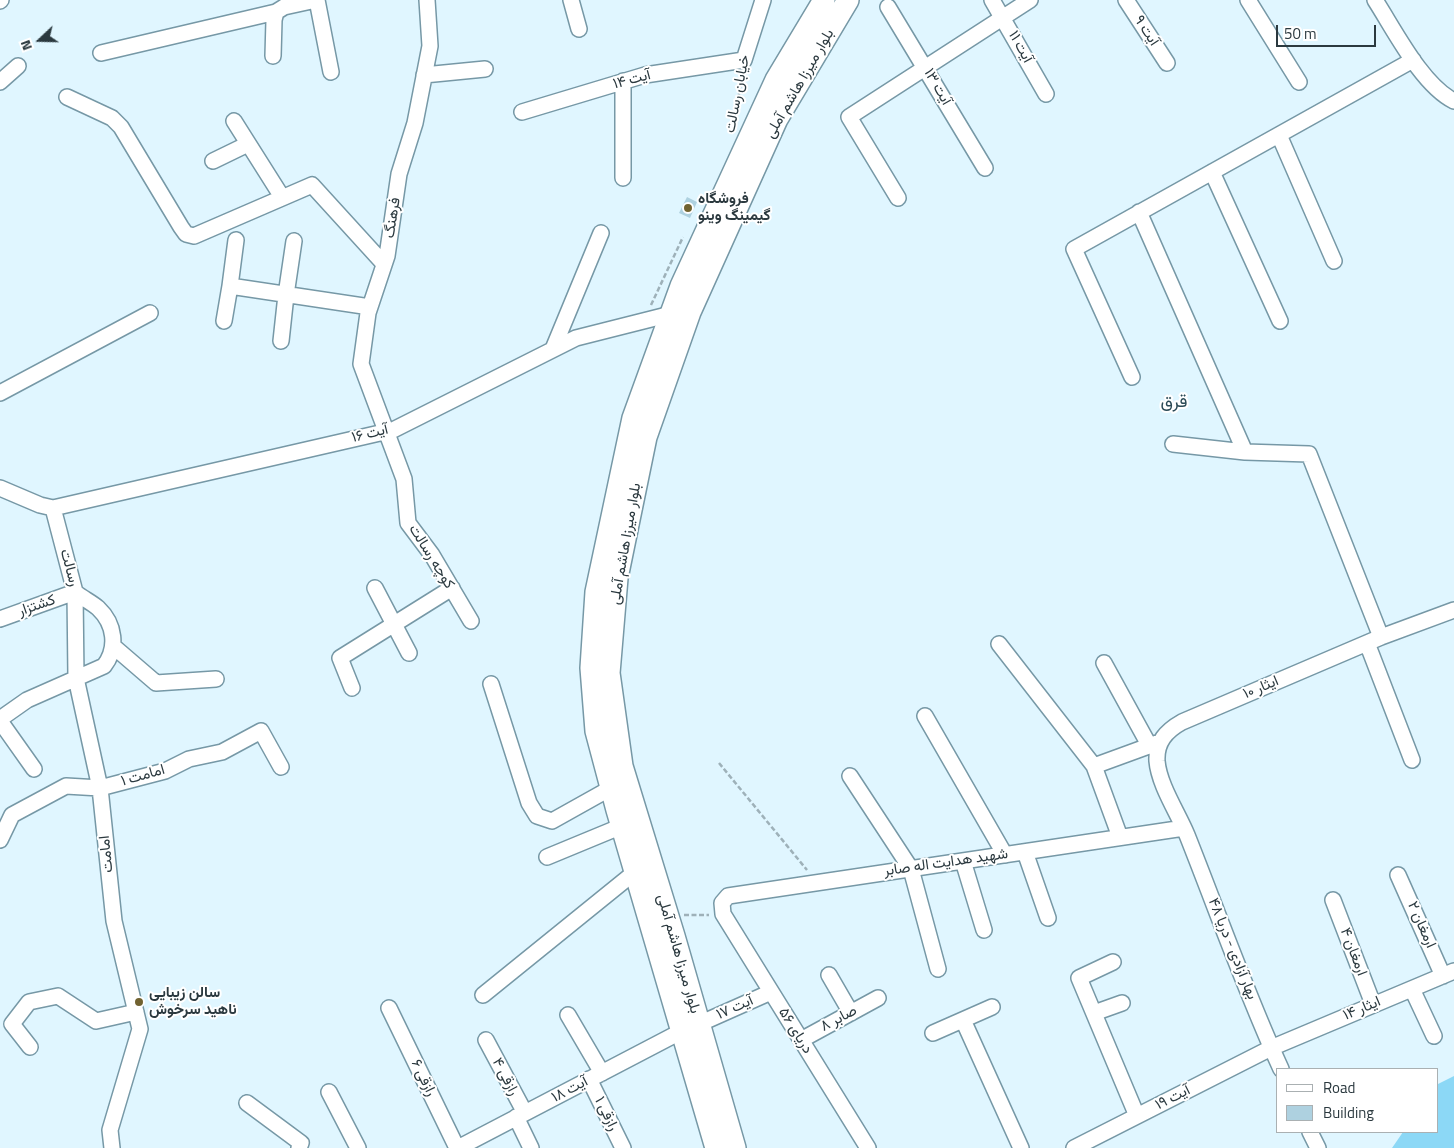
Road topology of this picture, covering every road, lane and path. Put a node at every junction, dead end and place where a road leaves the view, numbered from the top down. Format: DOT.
graph roads {
  1 [pos="316,0"];
  2 [pos="426,0"];
  3 [pos="571,0"];
  4 [pos="763,0"];
  5 [pos="824,0"];
  6 [pos="848,0"];
  7 [pos="992,0"];
  8 [pos="1030,0"];
  9 [pos="1126,0"];
  10 [pos="1248,0"];
  11 [pos="1376,0"];
  12 [pos="888,7"];
  13 [pos="276,12"];
  14 [pos="1003,18"];
  15 [pos="579,29"];
  16 [pos="101,53"];
  17 [pos="273,56"];
  18 [pos="744,60"];
  19 [pos="1413,60"];
  20 [pos="1167,63"];
  21 [pos="18,66"];
  22 [pos="926,68"];
  23 [pos="485,69"];
  24 [pos="330,72"];
  25 [pos="424,75"];
  26 [pos="623,81"];
  27 [pos="0,82"];
  28 [pos="1299,82"];
  29 [pos="1046,94"];
  30 [pos="67,97"];
  31 [pos="1454,101"];
  32 [pos="522,112"];
  33 [pos="234,121"];
  34 [pos="733,131"];
  35 [pos="1279,135"];
  36 [pos="248,144"];
  37 [pos="213,161"];
  38 [pos="985,168"];
  39 [pos="1212,172"];
  40 [pos="622,178"];
  41 [pos="282,197"];
  42 [pos="898,198"];
  43 [pos="1139,212"];
  44 [pos="725,213"];
  45 [pos="601,233"];
  46 [pos="684,235"];
  47 [pos="236,240"];
  48 [pos="294,241"];
  49 [pos="1334,261"];
  50 [pos="384,264"];
  51 [pos="230,286"];
  52 [pos="286,295"];
  53 [pos="370,308"];
  54 [pos="150,313"];
  55 [pos="671,314"];
  56 [pos="1280,320"];
  57 [pos="224,321"];
  58 [pos="643,321"];
  59 [pos="281,341"];
  60 [pos="553,349"];
  61 [pos="1132,377"];
  62 [pos="0,393"];
  63 [pos="386,431"];
  64 [pos="1173,444"];
  65 [pos="1245,452"];
  66 [pos="0,488"];
  67 [pos="53,508"];
  68 [pos="375,588"];
  69 [pos="452,588"];
  70 [pos="75,592"];
  71 [pos="1454,610"];
  72 [pos="0,619"];
  73 [pos="471,621"];
  74 [pos="394,624"];
  75 [pos="1374,640"];
  76 [pos="999,644"];
  77 [pos="113,646"];
  78 [pos="409,653"];
  79 [pos="1104,663"];
  80 [pos="76,678"];
  81 [pos="216,679"];
  82 [pos="492,684"];
  83 [pos="352,688"];
  84 [pos="925,716"];
  85 [pos="0,720"];
  86 [pos="1155,743"];
  87 [pos="1412,760"];
  88 [pos="720,763"];
  89 [pos="1094,766"];
  90 [pos="281,767"];
  91 [pos="34,769"];
  92 [pos="850,776"];
  93 [pos="100,788"];
  94 [pos="611,788"];
  95 [pos="622,826"];
  96 [pos="1184,828"];
  97 [pos="1120,837"];
  98 [pos="0,840"];
  99 [pos="1025,852"];
  100 [pos="1005,855"];
  101 [pos="547,857"];
  102 [pos="964,861"];
  103 [pos="911,868"];
  104 [pos="635,872"];
  105 [pos="1398,875"];
  106 [pos="817,882"];
  107 [pos="651,893"];
  108 [pos="1333,900"];
  109 [pos="723,914"];
  110 [pos="1048,918"];
  111 [pos="662,921"];
  112 [pos="984,930"];
  113 [pos="1113,962"];
  114 [pos="938,969"];
  115 [pos="1449,973"];
  116 [pos="830,975"];
  117 [pos="1412,989"];
  118 [pos="771,992"];
  119 [pos="484,995"];
  120 [pos="878,998"];
  121 [pos="1122,1003"];
  122 [pos="1373,1004"];
  123 [pos="992,1007"];
  124 [pos="389,1008"];
  125 [pos="136,1012"];
  126 [pos="850,1012"];
  127 [pos="1094,1013"];
  128 [pos="568,1015"];
  129 [pos="962,1020"];
  130 [pos="691,1028"];
  131 [pos="933,1033"];
  132 [pos="1434,1036"];
  133 [pos="486,1040"];
  134 [pos="801,1040"];
  135 [pos="30,1047"];
  136 [pos="1271,1048"];
  137 [pos="1281,1068"];
  138 [pos="596,1076"];
  139 [pos="329,1092"];
  140 [pos="247,1103"];
  141 [pos="521,1115"];
  142 [pos="1138,1116"];
  143 [pos="1310,1133"];
  144 [pos="112,1148"];
  145 [pos="299,1148"];
  146 [pos="358,1148"];
  147 [pos="457,1148"];
  148 [pos="531,1148"];
  149 [pos="623,1148"];
  150 [pos="716,1148"];
  151 [pos="735,1148"];
  152 [pos="868,1148"];
  153 [pos="1021,1148"];
  154 [pos="1074,1148"];
  155 [pos="1318,1148"];
  1 -- 13 [label="street"];
  1 -- 24 [label="street"];
  2 -- 25 [label="street, فرهنگ"];
  3 -- 15 [label="street"];
  4 -- 18 [label="street, خیابان رسالت"];
  5 -- 44 [label="main road, بلوار میرزا هاشم آملی"];
  6 -- 44 [label="main road, بلوار میرزا هاشم آملی"];
  7 -- 14 [label="street, آیت ۱۱"];
  8 -- 14 [label="street"];
  9 -- 20 [label="street, آیت ۹"];
  10 -- 28 [label="street"];
  11 -- 19 [label="street"];
  12 -- 22 [label="street, آیت ۱۳"];
  13 -- 16 [label="street"];
  13 -- 17 [label="street"];
  14 -- 22 [label="street"];
  14 -- 29 [label="street, آیت ۱۱"];
  18 -- 26 [label="street, آيت ۱۴"];
  18 -- 34 [label="path, خیابان رسالت"];
  19 -- 31 [label="street"];
  19 -- 35 [label="street"];
  21 -- 27 [label="street"];
  22 -- 38 [label="street, آیت ۱۳"];
  22 -- 42 [label="street"];
  23 -- 25 [label="street"];
  25 -- 50 [label="street, فرهنگ"];
  26 -- 32 [label="street, آيت ۱۴"];
  26 -- 40 [label="street"];
  30 -- 41 [label="street"];
  33 -- 36 [label="street"];
  35 -- 39 [label="street"];
  35 -- 49 [label="street"];
  36 -- 37 [label="street"];
  36 -- 41 [label="street"];
  39 -- 43 [label="street"];
  39 -- 56 [label="street"];
  41 -- 50 [label="street"];
  43 -- 61 [label="street"];
  43 -- 65 [label="street"];
  44 -- 55 [label="main road, بلوار میرزا هاشم آملی"];
  44 -- 107 [label="main road, بلوار میرزا هاشم آملی"];
  45 -- 60 [label="street"];
  46 -- 58 [label="path"];
  47 -- 51 [label="street"];
  48 -- 52 [label="street"];
  50 -- 53 [label="street, فرهنگ"];
  51 -- 52 [label="street"];
  51 -- 57 [label="street"];
  52 -- 53 [label="street"];
  52 -- 59 [label="street"];
  53 -- 63 [label="street, فرهنگ"];
  54 -- 62 [label="street"];
  55 -- 58 [label="street, آیت ۱۶"];
  55 -- 94 [label="main road, بلوار میرزا هاشم آملی"];
  58 -- 60 [label="street, آیت ۱۶"];
  60 -- 63 [label="street, آیت ۱۶"];
  63 -- 67 [label="street, آیت ۱۶"];
  63 -- 69 [label="street, کوچه رسالت"];
  64 -- 65 [label="street"];
  65 -- 75 [label="street"];
  66 -- 67 [label="street"];
  67 -- 70 [label="street, رسالت"];
  68 -- 74 [label="street"];
  69 -- 73 [label="street, کوچه رسالت"];
  69 -- 74 [label="street"];
  70 -- 72 [label="street, کشتزار"];
  70 -- 77 [label="street, رسالت"];
  70 -- 80 [label="street, امامت"];
  71 -- 75 [label="street, ایثار ۱۰"];
  74 -- 78 [label="street"];
  74 -- 83 [label="street"];
  75 -- 86 [label="street, ایثار ۱۰"];
  75 -- 87 [label="street"];
  76 -- 89 [label="street"];
  77 -- 80 [label="street"];
  77 -- 81 [label="street"];
  79 -- 86 [label="street"];
  80 -- 85 [label="street"];
  80 -- 93 [label="street, امامت"];
  82 -- 94 [label="street"];
  84 -- 100 [label="street"];
  85 -- 91 [label="street"];
  86 -- 89 [label="street"];
  86 -- 96 [label="street"];
  88 -- 106 [label="path"];
  89 -- 97 [label="street"];
  90 -- 93 [label="street, امامت ۱"];
  92 -- 103 [label="street"];
  93 -- 98 [label="street, امامت ۱"];
  93 -- 125 [label="street, امامت"];
  94 -- 95 [label="main road, بلوار میرزا هاشم آملی"];
  95 -- 101 [label="street"];
  95 -- 104 [label="main road, بلوار میرزا هاشم آملی"];
  96 -- 97 [label="street, شهید هدایت اله صابر"];
  96 -- 136 [label="street, بهار آزادی - دریا ۴۸"];
  97 -- 99 [label="street, شهید هدایت اله صابر"];
  99 -- 100 [label="street, شهید هدایت اله صابر"];
  99 -- 110 [label="street"];
  100 -- 102 [label="street, شهید هدایت اله صابر"];
  102 -- 103 [label="street, شهید هدایت اله صابر"];
  102 -- 112 [label="street"];
  103 -- 106 [label="street, شهید هدایت اله صابر"];
  103 -- 114 [label="street"];
  104 -- 107 [label="main road, بلوار میرزا هاشم آملی"];
  104 -- 119 [label="street"];
  105 -- 115 [label="street, ارمغان ۲"];
  106 -- 109 [label="street, شهید هدایت اله صابر"];
  107 -- 111 [label="main road, بلوار میرزا هاشم آملی"];
  108 -- 122 [label="street, ارمغان ۴"];
  109 -- 111 [label="path"];
  109 -- 118 [label="street, دریای ۵۶"];
  111 -- 130 [label="main road, بلوار میرزا هاشم آملی"];
  113 -- 127 [label="street"];
  115 -- 117 [label="street, ایثار ۱۴"];
  116 -- 126 [label="street"];
  117 -- 122 [label="street, ایثار ۱۴"];
  117 -- 132 [label="street"];
  118 -- 130 [label="street, آیت ۱۷"];
  118 -- 134 [label="street, دریای ۵۶"];
  120 -- 126 [label="street, صابر ۸"];
  121 -- 127 [label="street"];
  122 -- 136 [label="street, ایثار ۱۴"];
  123 -- 129 [label="street"];
  124 -- 147 [label="street, رازقی ۶"];
  125 -- 135 [label="street"];
  125 -- 144 [label="street, امامت"];
  126 -- 134 [label="street, صابر ۸"];
  127 -- 142 [label="street"];
  128 -- 138 [label="street, رازقی ۱"];
  129 -- 131 [label="street"];
  129 -- 153 [label="street"];
  130 -- 138 [label="street, آیت ۱۸"];
  130 -- 150 [label="main road, بلوار میرزا هاشم آملی"];
  130 -- 151 [label="main road, بلوار میرزا هاشم آملی"];
  133 -- 141 [label="street, رازقی ۴"];
  134 -- 152 [label="street, دریای ۵۶"];
  136 -- 137 [label="street, بهار آزادی - دریا ۴۸"];
  136 -- 142 [label="street, آیت ۱۹"];
  138 -- 141 [label="street, آیت ۱۸"];
  138 -- 149 [label="street, رازقی ۱"];
  139 -- 146 [label="street"];
  140 -- 145 [label="street"];
  141 -- 147 [label="street, آیت ۱۸"];
  141 -- 148 [label="street, رازقی ۴"];
  142 -- 154 [label="street, آیت ۱۹"];
  143 -- 155 [label="street"];
}
